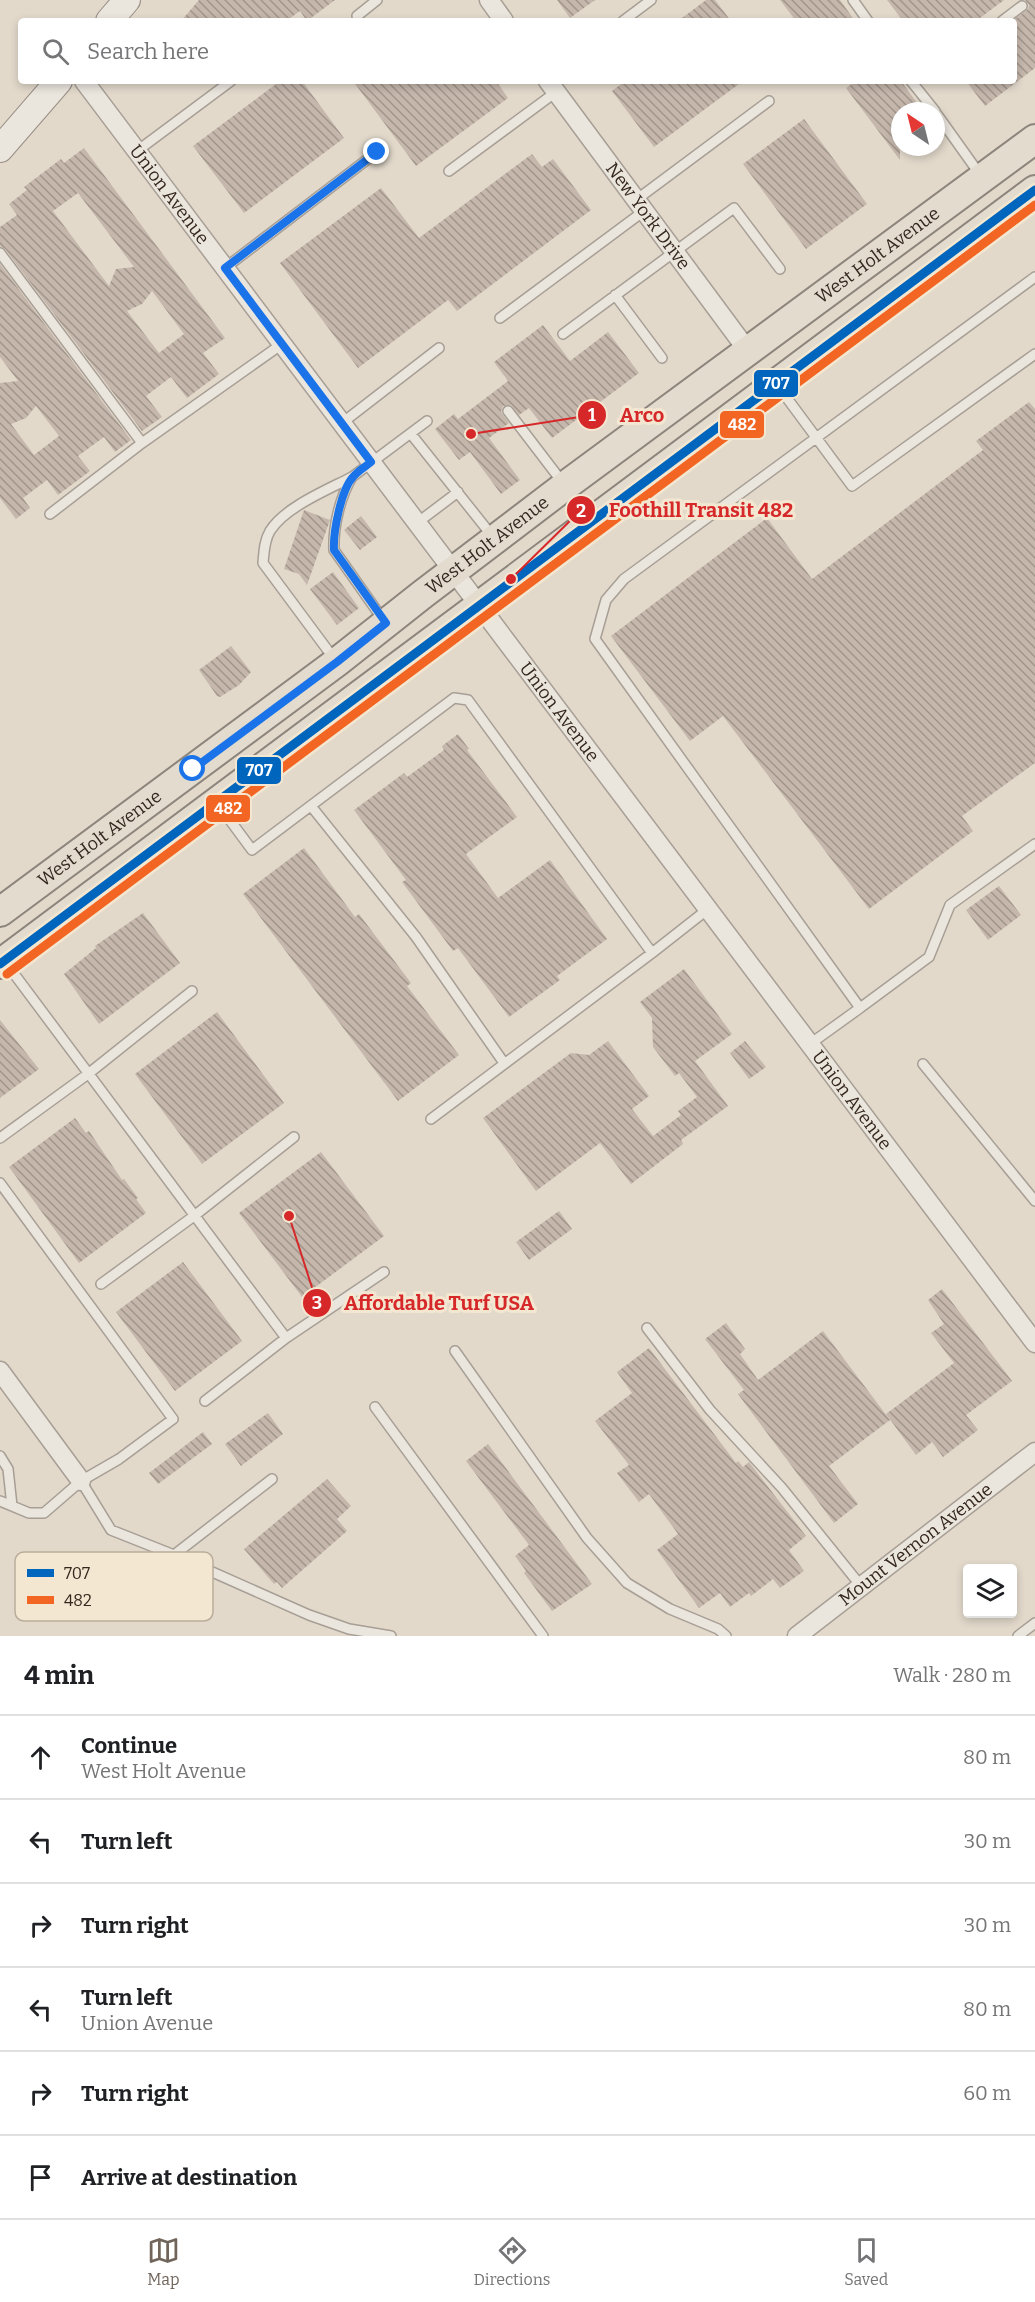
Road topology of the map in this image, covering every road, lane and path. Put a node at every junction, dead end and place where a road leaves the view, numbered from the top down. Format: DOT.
graph roads {
  1 [pos="127,0"];
  2 [pos="377,0"];
  3 [pos="489,0"];
  4 [pos="651,0"];
  5 [pos="852,0"];
  6 [pos="1022,6"];
  7 [pos="357,16"];
  8 [pos="112,18"];
  9 [pos="502,18"];
  10 [pos="627,18"];
  11 [pos="866,18"];
  12 [pos="1006,18"];
  13 [pos="56,84"];
  14 [pos="86,84"];
  15 [pos="227,84"];
  16 [pos="918,84"];
  17 [pos="552,86"];
  18 [pos="769,101"];
  19 [pos="929,102"];
  20 [pos="945,126"];
  21 [pos="1035,139"];
  22 [pos="0,149"];
  23 [pos="137,151"];
  24 [pos="377,152"];
  25 [pos="449,171"];
  26 [pos="982,178"];
  27 [pos="1032,198"];
  28 [pos="640,206"];
  29 [pos="674,252"];
  30 [pos="0,253"];
  31 [pos="225,268"];
  32 [pos="780,270"];
  33 [pos="1035,277"];
  34 [pos="615,295"];
  35 [pos="500,318"];
  36 [pos="563,334"];
  37 [pos="282,344"];
  38 [pos="440,348"];
  39 [pos="748,351"];
  40 [pos="1035,354"];
  41 [pos="662,358"];
  42 [pos="776,384"];
  43 [pos="508,411"];
  44 [pos="427,421"];
  45 [pos="342,423"];
  46 [pos="411,434"];
  47 [pos="815,438"];
  48 [pos="142,443"];
  49 [pos="371,462"];
  50 [pos="352,477"];
  51 [pos="565,486"];
  52 [pos="458,492"];
  53 [pos="50,514"];
  54 [pos="417,523"];
  55 [pos="495,539"];
  56 [pos="453,572"];
  57 [pos="479,606"];
  58 [pos="386,623"];
  59 [pos="337,662"];
  60 [pos="217,802"];
  61 [pos="311,806"];
  62 [pos="1035,844"];
  63 [pos="708,909"];
  64 [pos="0,912"];
  65 [pos="652,953"];
  66 [pos="2,962"];
  67 [pos="192,991"];
  68 [pos="860,1008"];
  69 [pos="810,1044"];
  70 [pos="504,1064"];
  71 [pos="922,1064"];
  72 [pos="88,1074"];
  73 [pos="431,1119"];
  74 [pos="294,1137"];
  75 [pos="0,1138"];
  76 [pos="0,1183"];
  77 [pos="1035,1201"];
  78 [pos="194,1216"];
  79 [pos="384,1272"];
  80 [pos="101,1284"];
  81 [pos="647,1328"];
  82 [pos="286,1338"];
  83 [pos="1035,1343"];
  84 [pos="455,1351"];
  85 [pos="0,1371"];
  86 [pos="205,1401"];
  87 [pos="375,1407"];
  88 [pos="1035,1452"];
  89 [pos="0,1456"];
  90 [pos="272,1479"];
  91 [pos="81,1481"];
  92 [pos="0,1501"];
  93 [pos="12,1506"];
  94 [pos="166,1552"];
  95 [pos="178,1552"];
  96 [pos="213,1572"];
  97 [pos="861,1587"];
  98 [pos="1035,1623"];
  99 [pos="391,1636"];
  100 [pos="543,1636"];
  101 [pos="726,1636"];
  102 [pos="797,1636"];
  103 [pos="1018,1636"];
  1 -- 8 [label="street"];
  2 -- 7 [label="lane"];
  3 -- 9 [label="street"];
  4 -- 10 [label="lane"];
  5 -- 11 [label="lane"];
  6 -- 12 [label="lane"];
  13 -- 22 [label="street"];
  14 -- 23 [label="street, Union Avenue"];
  15 -- 23 [label="lane"];
  16 -- 19 [label="lane"];
  17 -- 25 [label="lane"];
  17 -- 28 [label="street, New York Drive"];
  18 -- 28 [label="lane"];
  20 -- 26 [label="lane"];
  21 -- 26 [label="main road, West Holt Avenue"];
  23 -- 31 [label="street, Union Avenue"];
  24 -- 31 [label="lane"];
  26 -- 39 [label="main road, West Holt Avenue"];
  27 -- 42 [label="main road"];
  28 -- 29 [label="street, New York Drive"];
  28 -- 35 [label="lane"];
  29 -- 32 [label="lane"];
  29 -- 34 [label="lane"];
  29 -- 39 [label="street, New York Drive"];
  30 -- 48 [label="lane"];
  31 -- 37 [label="street, Union Avenue"];
  33 -- 47 [label="lane"];
  34 -- 36 [label="lane"];
  34 -- 41 [label="lane"];
  37 -- 45 [label="street, Union Avenue"];
  37 -- 48 [label="lane"];
  38 -- 45 [label="lane"];
  39 -- 51 [label="main road, West Holt Avenue"];
  40 -- 47 [label="lane"];
  42 -- 47 [label="lane"];
  42 -- 57 [label="main road"];
  43 -- 51 [label="lane"];
  44 -- 46 [label="lane"];
  45 -- 49 [label="street, Union Avenue"];
  46 -- 49 [label="lane"];
  46 -- 52 [label="lane"];
  47 -- 68 [label="lane"];
  48 -- 53 [label="lane"];
  49 -- 50 [label="lane"];
  49 -- 54 [label="street, Union Avenue"];
  50 -- 58 [label="lane"];
  50 -- 59 [label="lane"];
  51 -- 55 [label="main road, West Holt Avenue"];
  52 -- 54 [label="lane"];
  52 -- 55 [label="lane"];
  54 -- 56 [label="street, Union Avenue"];
  55 -- 56 [label="main road, West Holt Avenue"];
  56 -- 57 [label="street, Union Avenue"];
  56 -- 58 [label="main road, West Holt Avenue"];
  57 -- 60 [label="main road"];
  57 -- 63 [label="street, Union Avenue"];
  58 -- 59 [label="main road, West Holt Avenue"];
  59 -- 64 [label="main road, West Holt Avenue"];
  60 -- 61 [label="lane"];
  60 -- 66 [label="main road"];
  61 -- 65 [label="lane"];
  61 -- 70 [label="lane"];
  62 -- 68 [label="lane"];
  63 -- 65 [label="lane"];
  63 -- 69 [label="street, Union Avenue"];
  65 -- 70 [label="lane"];
  66 -- 72 [label="lane"];
  67 -- 72 [label="lane"];
  68 -- 69 [label="lane"];
  69 -- 83 [label="street, Union Avenue"];
  70 -- 73 [label="lane"];
  71 -- 77 [label="lane"];
  72 -- 75 [label="lane"];
  72 -- 78 [label="lane"];
  74 -- 78 [label="lane"];
  76 -- 91 [label="lane"];
  78 -- 80 [label="lane"];
  78 -- 82 [label="lane"];
  79 -- 82 [label="lane"];
  81 -- 97 [label="lane"];
  82 -- 86 [label="lane"];
  84 -- 101 [label="lane"];
  85 -- 91 [label="street"];
  87 -- 100 [label="lane"];
  88 -- 97 [label="street, Mount Vernon Avenue"];
  89 -- 93 [label="lane"];
  90 -- 95 [label="lane"];
  91 -- 93 [label="lane"];
  91 -- 94 [label="lane"];
  92 -- 93 [label="lane"];
  96 -- 99 [label="lane"];
  97 -- 102 [label="street, Mount Vernon Avenue"];
  98 -- 103 [label="lane"];
}
